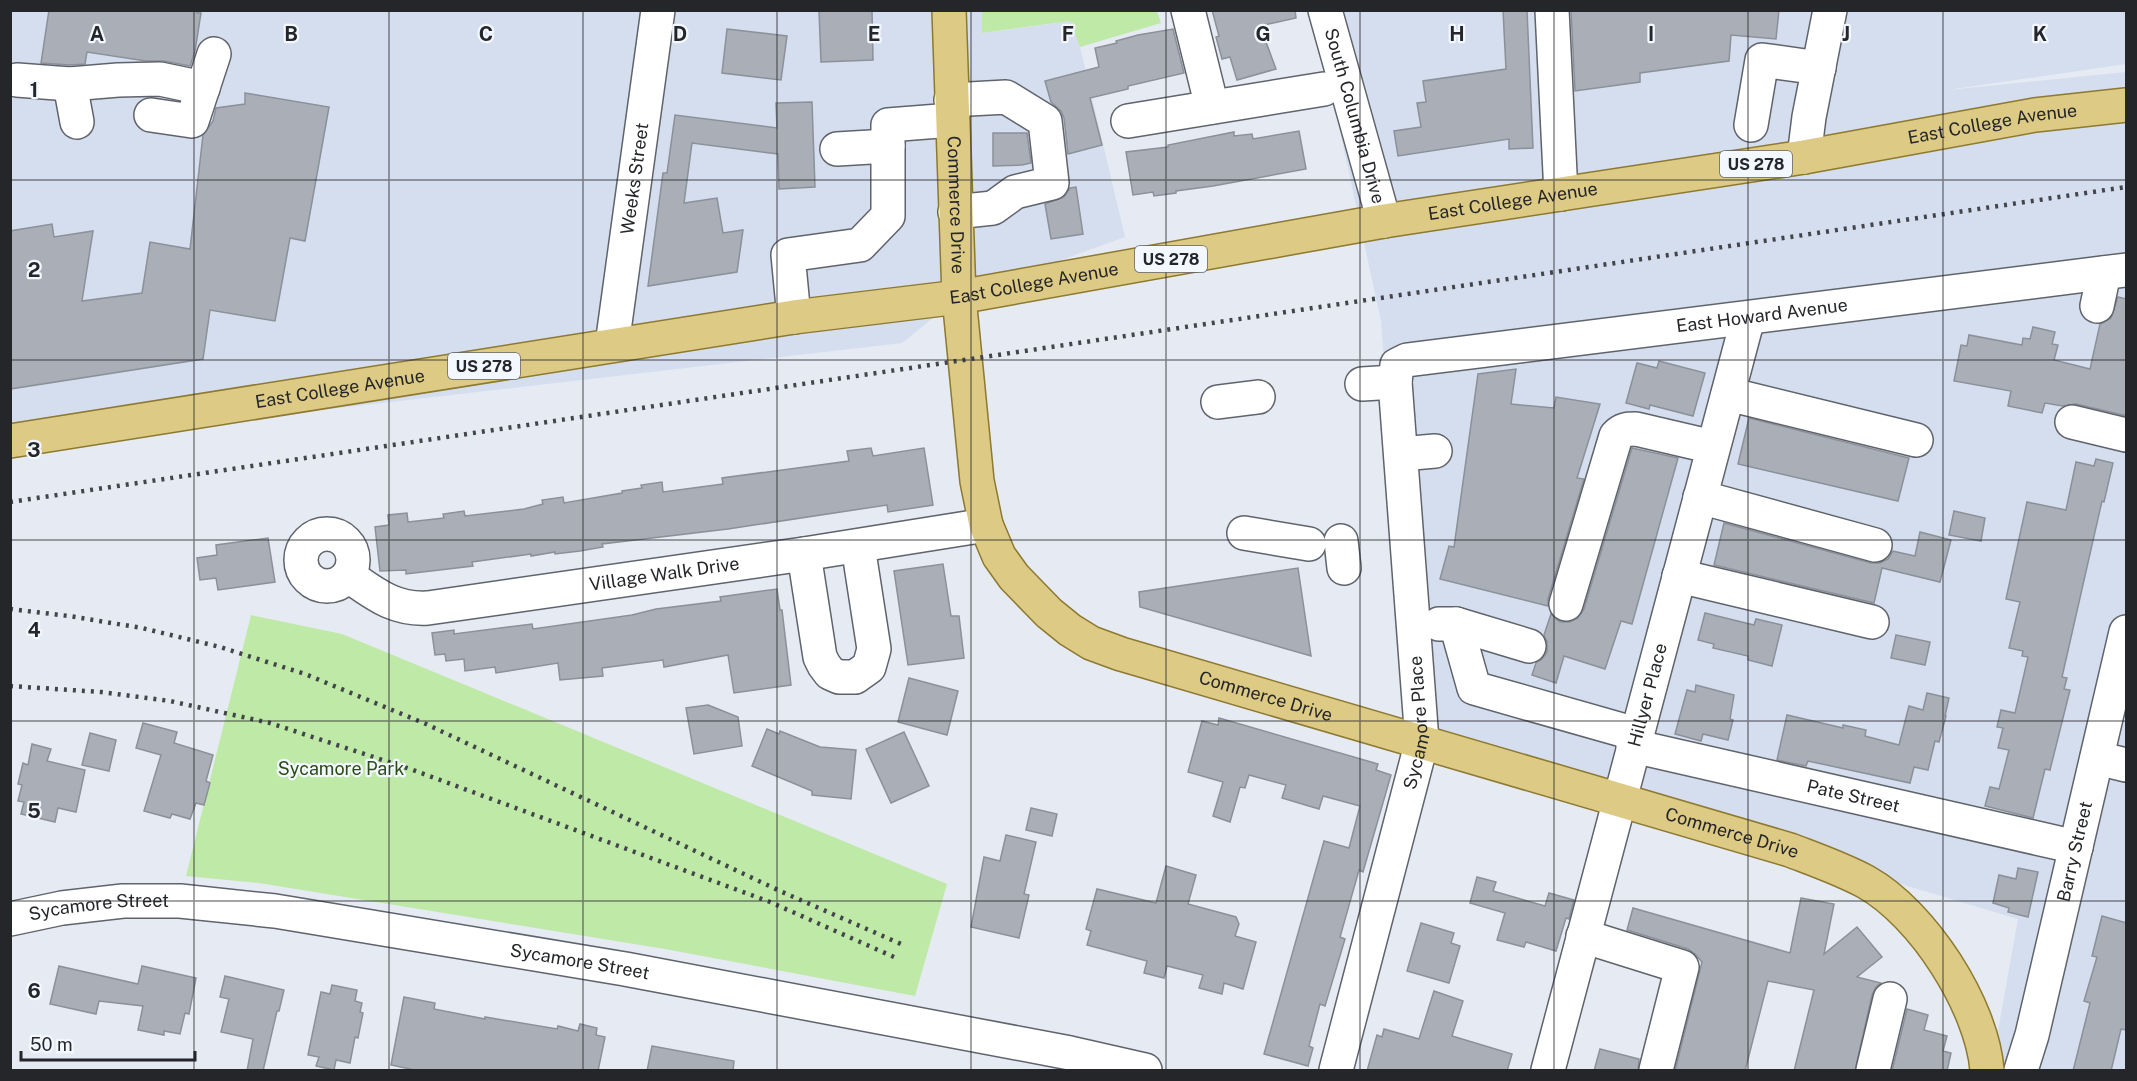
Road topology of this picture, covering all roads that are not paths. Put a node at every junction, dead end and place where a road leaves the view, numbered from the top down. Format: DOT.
graph roads {
  1 [pos="658,10"];
  2 [pos="949,10"];
  3 [pos="1188,10"];
  4 [pos="1325,10"];
  5 [pos="1552,10"];
  6 [pos="1830,10"];
  7 [pos="214,54"];
  8 [pos="1819,68"];
  9 [pos="17,80"];
  10 [pos="70,84"];
  11 [pos="202,88"];
  12 [pos="1324,89"];
  13 [pos="2127,105"];
  14 [pos="1212,107"];
  15 [pos="952,110"];
  16 [pos="151,115"];
  17 [pos="1128,121"];
  18 [pos="77,122"];
  19 [pos="1751,125"];
  20 [pos="888,146"];
  21 [pos="837,149"];
  22 [pos="1804,157"];
  23 [pos="1561,194"];
  24 [pos="955,212"];
  25 [pos="1384,222"];
  26 [pos="2115,271"];
  27 [pos="959,297"];
  28 [pos="2097,306"];
  29 [pos="794,317"];
  30 [pos="1748,318"];
  31 [pos="612,345"];
  32 [pos="1396,374"];
  33 [pos="1362,384"];
  34 [pos="1728,394"];
  35 [pos="1258,397"];
  36 [pos="1218,402"];
  37 [pos="2072,422"];
  38 [pos="2127,435"];
  39 [pos="10,441"];
  40 [pos="1916,441"];
  41 [pos="1713,447"];
  42 [pos="1435,451"];
  43 [pos="1401,454"];
  44 [pos="1700,497"];
  45 [pos="986,525"];
  46 [pos="1244,533"];
  47 [pos="1309,544"];
  48 [pos="1875,545"];
  49 [pos="858,546"];
  50 [pos="804,554"];
  51 [pos="349,576"];
  52 [pos="1679,576"];
  53 [pos="1566,604"];
  54 [pos="1872,622"];
  55 [pos="1414,624"];
  56 [pos="1456,624"];
  57 [pos="2127,632"];
  58 [pos="1529,646"];
  59 [pos="1635,740"];
  60 [pos="1422,741"];
  61 [pos="2112,762"];
  62 [pos="1619,800"];
  63 [pos="2076,847"];
  64 [pos="10,919"];
  65 [pos="1583,936"];
  66 [pos="1890,999"];
  67 [pos="1068,1062"];
  68 [pos="1145,1071"];
  69 [pos="1336,1071"];
  70 [pos="1548,1071"];
  71 [pos="1656,1071"];
  72 [pos="1873,1071"];
  73 [pos="1987,1071"];
  74 [pos="2021,1071"];
  1 -- 31 [label="street, Weeks Street"];
  2 -- 15 [label="main road, Commerce Drive"];
  3 -- 14 [label="street"];
  4 -- 25 [label="street, South Columbia Drive"];
  5 -- 23 [label="street"];
  6 -- 8 [label="street"];
  7 -- 11 [label="street"];
  8 -- 19 [label="street"];
  8 -- 22 [label="street"];
  9 -- 10 [label="street"];
  10 -- 11 [label="street"];
  10 -- 18 [label="street"];
  11 -- 16 [label="street"];
  12 -- 14 [label="street"];
  13 -- 22 [label="main road, East College Avenue / US 278"];
  14 -- 17 [label="street"];
  15 -- 20 [label="street"];
  15 -- 24 [label="main road, Commerce Drive"];
  15 -- 24 [label="street"];
  20 -- 21 [label="street"];
  20 -- 29 [label="street"];
  22 -- 23 [label="main road, East College Avenue / US 278"];
  23 -- 25 [label="main road, East College Avenue / US 278"];
  24 -- 27 [label="main road, Commerce Drive"];
  25 -- 27 [label="main road, East College Avenue / US 278"];
  26 -- 28 [label="street"];
  26 -- 30 [label="street, East Howard Avenue"];
  27 -- 29 [label="main road, East College Avenue / US 278"];
  27 -- 45 [label="main road, Commerce Drive"];
  29 -- 31 [label="main road, East College Avenue / US 278"];
  30 -- 32 [label="street, East Howard Avenue"];
  30 -- 34 [label="street, Hillyer Place"];
  31 -- 39 [label="main road, East College Avenue / US 278"];
  32 -- 33 [label="street, East Howard Avenue"];
  32 -- 43 [label="street, Sycamore Place"];
  34 -- 40 [label="street"];
  34 -- 41 [label="street, Hillyer Place"];
  35 -- 36 [label="street"];
  37 -- 38 [label="street"];
  41 -- 44 [label="street, Hillyer Place"];
  41 -- 53 [label="street"];
  42 -- 43 [label="street"];
  43 -- 55 [label="street, Sycamore Place"];
  44 -- 48 [label="street"];
  44 -- 52 [label="street, Hillyer Place"];
  45 -- 49 [label="street, Village Walk Drive"];
  45 -- 60 [label="main road, Commerce Drive"];
  46 -- 47 [label="street"];
  49 -- 50 [label="street, Village Walk Drive"];
  49 -- 50 [label="street"];
  50 -- 51 [label="street, Village Walk Drive"];
  52 -- 54 [label="street"];
  52 -- 59 [label="street, Hillyer Place"];
  55 -- 56 [label="street"];
  55 -- 60 [label="street, Sycamore Place"];
  56 -- 58 [label="street"];
  56 -- 59 [label="street, Pate Street"];
  57 -- 61 [label="street, Barry Street"];
  59 -- 62 [label="street, Hillyer Place"];
  59 -- 63 [label="street, Pate Street"];
  60 -- 62 [label="main road, Commerce Drive"];
  60 -- 69 [label="street, Sycamore Place"];
  61 -- 63 [label="street, Barry Street"];
  62 -- 65 [label="street, Hillyer Place"];
  62 -- 73 [label="main road, Commerce Drive"];
  63 -- 74 [label="street, Barry Street"];
  64 -- 67 [label="street, Sycamore Street"];
  65 -- 70 [label="street, Hillyer Place"];
  65 -- 71 [label="street"];
  66 -- 72 [label="street"];
  67 -- 68 [label="street, Sycamore Street"];
}
